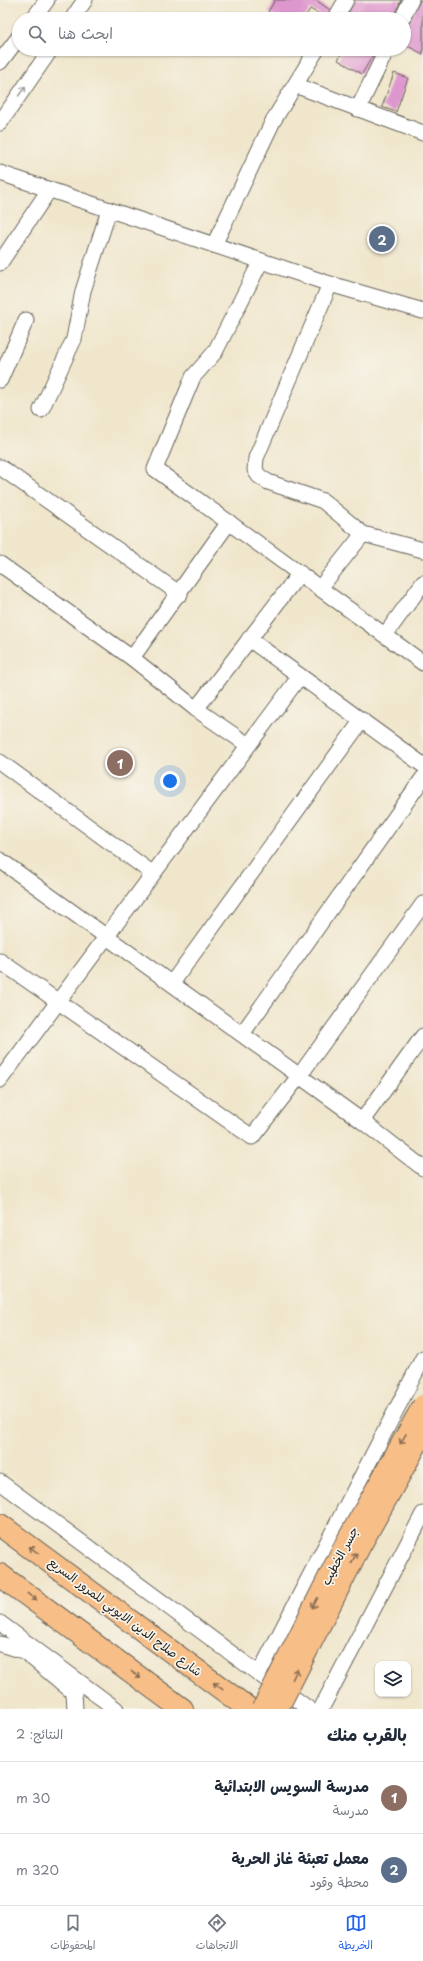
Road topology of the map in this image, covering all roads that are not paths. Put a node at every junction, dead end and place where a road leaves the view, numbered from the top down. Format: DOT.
graph roads {
  1 [pos="48,0"];
  2 [pos="85,0"];
  3 [pos="346,0"];
  4 [pos="411,0"];
  5 [pos="39,12"];
  6 [pos="77,12"];
  7 [pos="339,12"];
  8 [pos="405,12"];
  9 [pos="12,46"];
  10 [pos="46,56"];
  11 [pos="313,56"];
  12 [pos="384,56"];
  13 [pos="0,62"];
  14 [pos="295,85"];
  15 [pos="358,109"];
  16 [pos="0,123"];
  17 [pos="423,132"];
  18 [pos="0,173"];
  19 [pos="49,190"];
  20 [pos="109,210"];
  21 [pos="214,245"];
  22 [pos="261,261"];
  23 [pos="0,263"];
  24 [pos="330,284"];
  25 [pos="423,310"];
  26 [pos="26,320"];
  27 [pos="0,380"];
  28 [pos="41,410"];
  29 [pos="0,467"];
  30 [pos="229,522"];
  31 [pos="363,534"];
  32 [pos="423,550"];
  33 [pos="0,564"];
  34 [pos="300,574"];
  35 [pos="423,584"];
  36 [pos="320,588"];
  37 [pos="180,594"];
  38 [pos="385,635"];
  39 [pos="249,640"];
  40 [pos="132,658"];
  41 [pos="423,663"];
  42 [pos="300,676"];
  43 [pos="196,709"];
  44 [pos="362,720"];
  45 [pos="248,744"];
  46 [pos="0,762"];
  47 [pos="423,764"];
  48 [pos="423,778"];
  49 [pos="0,860"];
  50 [pos="152,873"];
  51 [pos="423,904"];
  52 [pos="106,936"];
  53 [pos="0,961"];
  54 [pos="172,983"];
  55 [pos="57,1000"];
  56 [pos="242,1034"];
  57 [pos="423,1036"];
  58 [pos="300,1076"];
  59 [pos="0,1080"];
  60 [pos="362,1121"];
  61 [pos="423,1168"];
  62 [pos="423,1358"];
  63 [pos="423,1405"];
  64 [pos="423,1434"];
  65 [pos="0,1482"];
  66 [pos="423,1514"];
  67 [pos="0,1526"];
  68 [pos="0,1574"];
  69 [pos="0,1624"];
  70 [pos="0,1644"];
  71 [pos="286,1704"];
  72 [pos="75,1709"];
  73 [pos="116,1709"];
  74 [pos="182,1709"];
  75 [pos="249,1709"];
  76 [pos="262,1709"];
  77 [pos="309,1709"];
  78 [pos="322,1709"];
  1 -- 5 [label="street"];
  2 -- 6 [label="street"];
  3 -- 7 [label="street"];
  4 -- 8 [label="street"];
  9 -- 13 [label="street"];
  16 -- 10 [label="street, one-way"];
  11 -- 14 [label="street"];
  12 -- 15 [label="street"];
  14 -- 15 [label="street"];
  14 -- 21 [label="street"];
  15 -- 17 [label="street"];
  18 -- 19 [label="street"];
  19 -- 20 [label="street"];
  19 -- 23 [label="street"];
  20 -- 21 [label="street"];
  20 -- 28 [label="street"];
  21 -- 22 [label="street"];
  22 -- 24 [label="street"];
  22 -- 30 [label="street"];
  24 -- 25 [label="street"];
  24 -- 31 [label="street"];
  26 -- 27 [label="street"];
  29 -- 37 [label="street"];
  30 -- 34 [label="street"];
  30 -- 37 [label="street"];
  31 -- 32 [label="street"];
  31 -- 36 [label="street"];
  33 -- 40 [label="street"];
  34 -- 36 [label="street"];
  34 -- 39 [label="street"];
  35 -- 38 [label="street"];
  36 -- 38 [label="street"];
  37 -- 40 [label="street"];
  38 -- 41 [label="street"];
  39 -- 42 [label="street"];
  39 -- 43 [label="street"];
  40 -- 43 [label="street"];
  42 -- 44 [label="street"];
  42 -- 45 [label="street"];
  43 -- 45 [label="street"];
  44 -- 47 [label="street"];
  44 -- 54 [label="street"];
  45 -- 50 [label="street"];
  46 -- 50 [label="street"];
  48 -- 56 [label="street"];
  49 -- 52 [label="street"];
  50 -- 52 [label="street"];
  51 -- 58 [label="street"];
  52 -- 54 [label="street"];
  52 -- 55 [label="street"];
  53 -- 55 [label="street"];
  54 -- 56 [label="street"];
  55 -- 58 [label="street"];
  55 -- 59 [label="street"];
  56 -- 58 [label="street"];
  57 -- 60 [label="street"];
  58 -- 60 [label="street"];
  60 -- 61 [label="street"];
  62 -- 65 [label="street"];
  63 -- 76 [label="main road, جسر الخطيب, one-way, bridge"];
  71 -- 64 [label="main road, جسر الخطيب, one-way, bridge"];
  66 -- 78 [label="street"];
  75 -- 67 [label="highway, شارع صلاح الدين الايوبي للمرور السريع, one-way"];
  68 -- 74 [label="highway, one-way"];
  69 -- 73 [label="street"];
  70 -- 72 [label="street"];
  71 -- 77 [label="street"];
}
